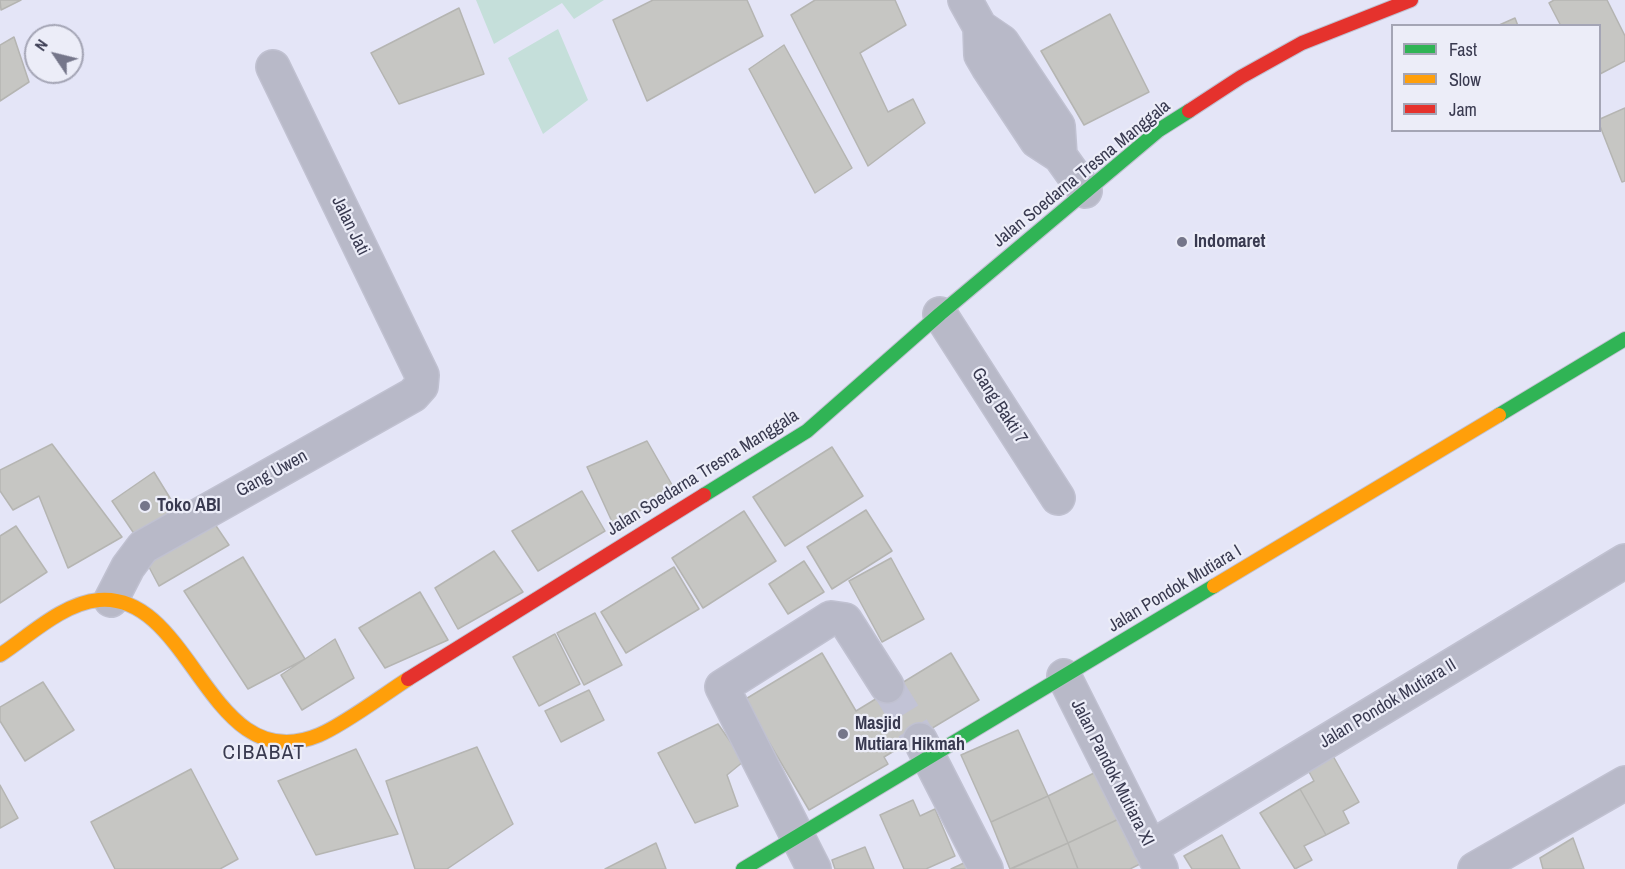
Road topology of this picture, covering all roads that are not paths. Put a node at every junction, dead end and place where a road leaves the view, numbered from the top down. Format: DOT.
graph roads {
  1 [pos="1411,0"];
  2 [pos="972,13"];
  3 [pos="273,67"];
  4 [pos="1084,191"];
  5 [pos="940,314"];
  6 [pos="1625,339"];
  7 [pos="421,386"];
  8 [pos="1058,498"];
  9 [pos="1625,561"];
  10 [pos="111,600"];
  11 [pos="0,655"];
  12 [pos="1064,676"];
  13 [pos="887,686"];
  14 [pos="925,748"];
  15 [pos="1625,783"];
  16 [pos="799,835"];
  17 [pos="1155,858"];
  18 [pos="1515,858"];
  19 [pos="743,869"];
  20 [pos="814,869"];
  21 [pos="986,869"];
  22 [pos="1475,869"];
  1 -- 4 [label="main road, Jalan Soedarna Tresna Manggala"];
  2 -- 4 [label="street"];
  3 -- 7 [label="street, Jalan Jati"];
  4 -- 5 [label="main road, Jalan Soedarna Tresna Manggala"];
  5 -- 8 [label="street, Gang Bakti 7"];
  5 -- 10 [label="main road, Jalan Soedarna Tresna Manggala"];
  6 -- 12 [label="main road, Jalan Pondok Mutiara I"];
  7 -- 10 [label="street, Gang Uwen"];
  9 -- 17 [label="street, Jalan Pondok Mutiara II"];
  10 -- 11 [label="main road, Jalan Soedarna Tresna Manggala"];
  12 -- 14 [label="main road, Jalan Pondok Mutiara I"];
  12 -- 17 [label="street, Jalan Pandok Mutiara XI"];
  13 -- 16 [label="street"];
  14 -- 16 [label="main road, Jalan Pondok Mutiara I"];
  14 -- 21 [label="street"];
  15 -- 18 [label="street"];
  16 -- 19 [label="main road, Jalan Pondok Mutiara I"];
  16 -- 20 [label="street"];
  18 -- 22 [label="street"];
}
